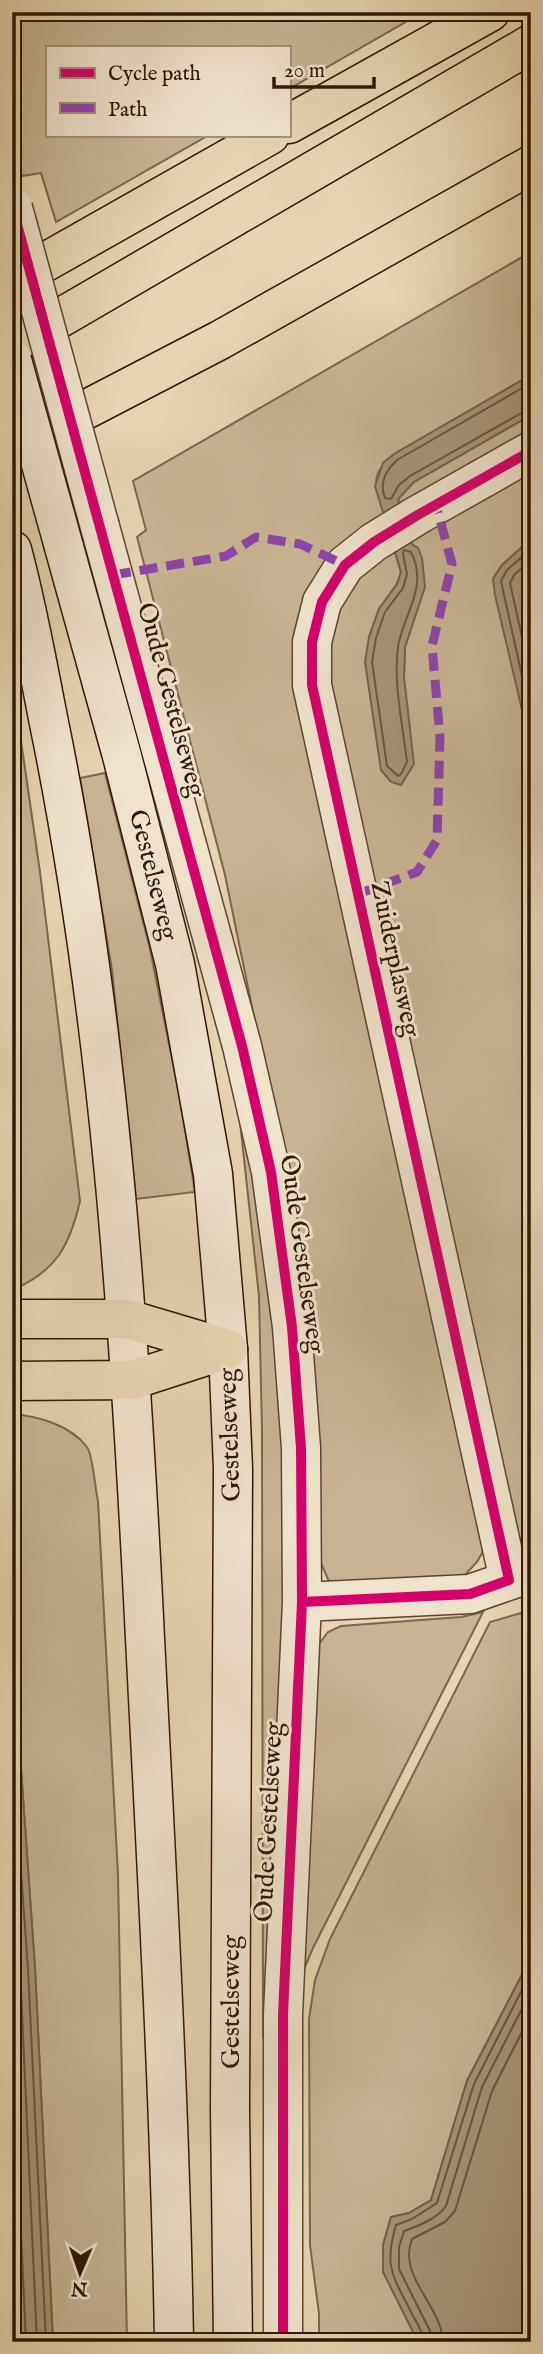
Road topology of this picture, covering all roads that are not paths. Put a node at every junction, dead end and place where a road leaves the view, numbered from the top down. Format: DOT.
graph roads {
  1 [pos="490,12"];
  2 [pos="531,44"];
  3 [pos="290,123"];
  4 [pos="268,136"];
  5 [pos="531,165"];
  6 [pos="13,207"];
  7 [pos="12,281"];
  8 [pos="220,340"];
  9 [pos="12,345"];
  10 [pos="12,360"];
  11 [pos="12,448"];
  12 [pos="531,451"];
  13 [pos="12,477"];
  14 [pos="15,561"];
  15 [pos="12,1319"];
  16 [pos="127,1319"];
  17 [pos="228,1349"];
  18 [pos="132,1380"];
  19 [pos="12,1381"];
  20 [pos="520,1576"];
  21 [pos="302,1602"];
  22 [pos="174,2342"];
  23 [pos="233,2342"];
  24 [pos="283,2342"];
  1 -- 3 [label="highway"];
  2 -- 9 [label="highway"];
  4 -- 7 [label="highway"];
  5 -- 8 [label="highway"];
  6 -- 21 [label="main road, Oude Gestelseweg, bridge"];
  8 -- 11 [label="highway"];
  8 -- 13 [label="highway"];
  10 -- 17 [label="main road, Gestelseweg, bridge"];
  12 -- 20 [label="main road, Zuiderplasweg"];
  14 -- 16 [label="main road"];
  15 -- 16 [label="highway"];
  16 -- 17 [label="highway"];
  16 -- 18 [label="main road"];
  17 -- 18 [label="highway"];
  17 -- 23 [label="main road, Gestelseweg"];
  18 -- 19 [label="highway"];
  18 -- 22 [label="main road"];
  20 -- 21 [label="main road"];
  21 -- 24 [label="main road, Oude Gestelseweg"];
}
